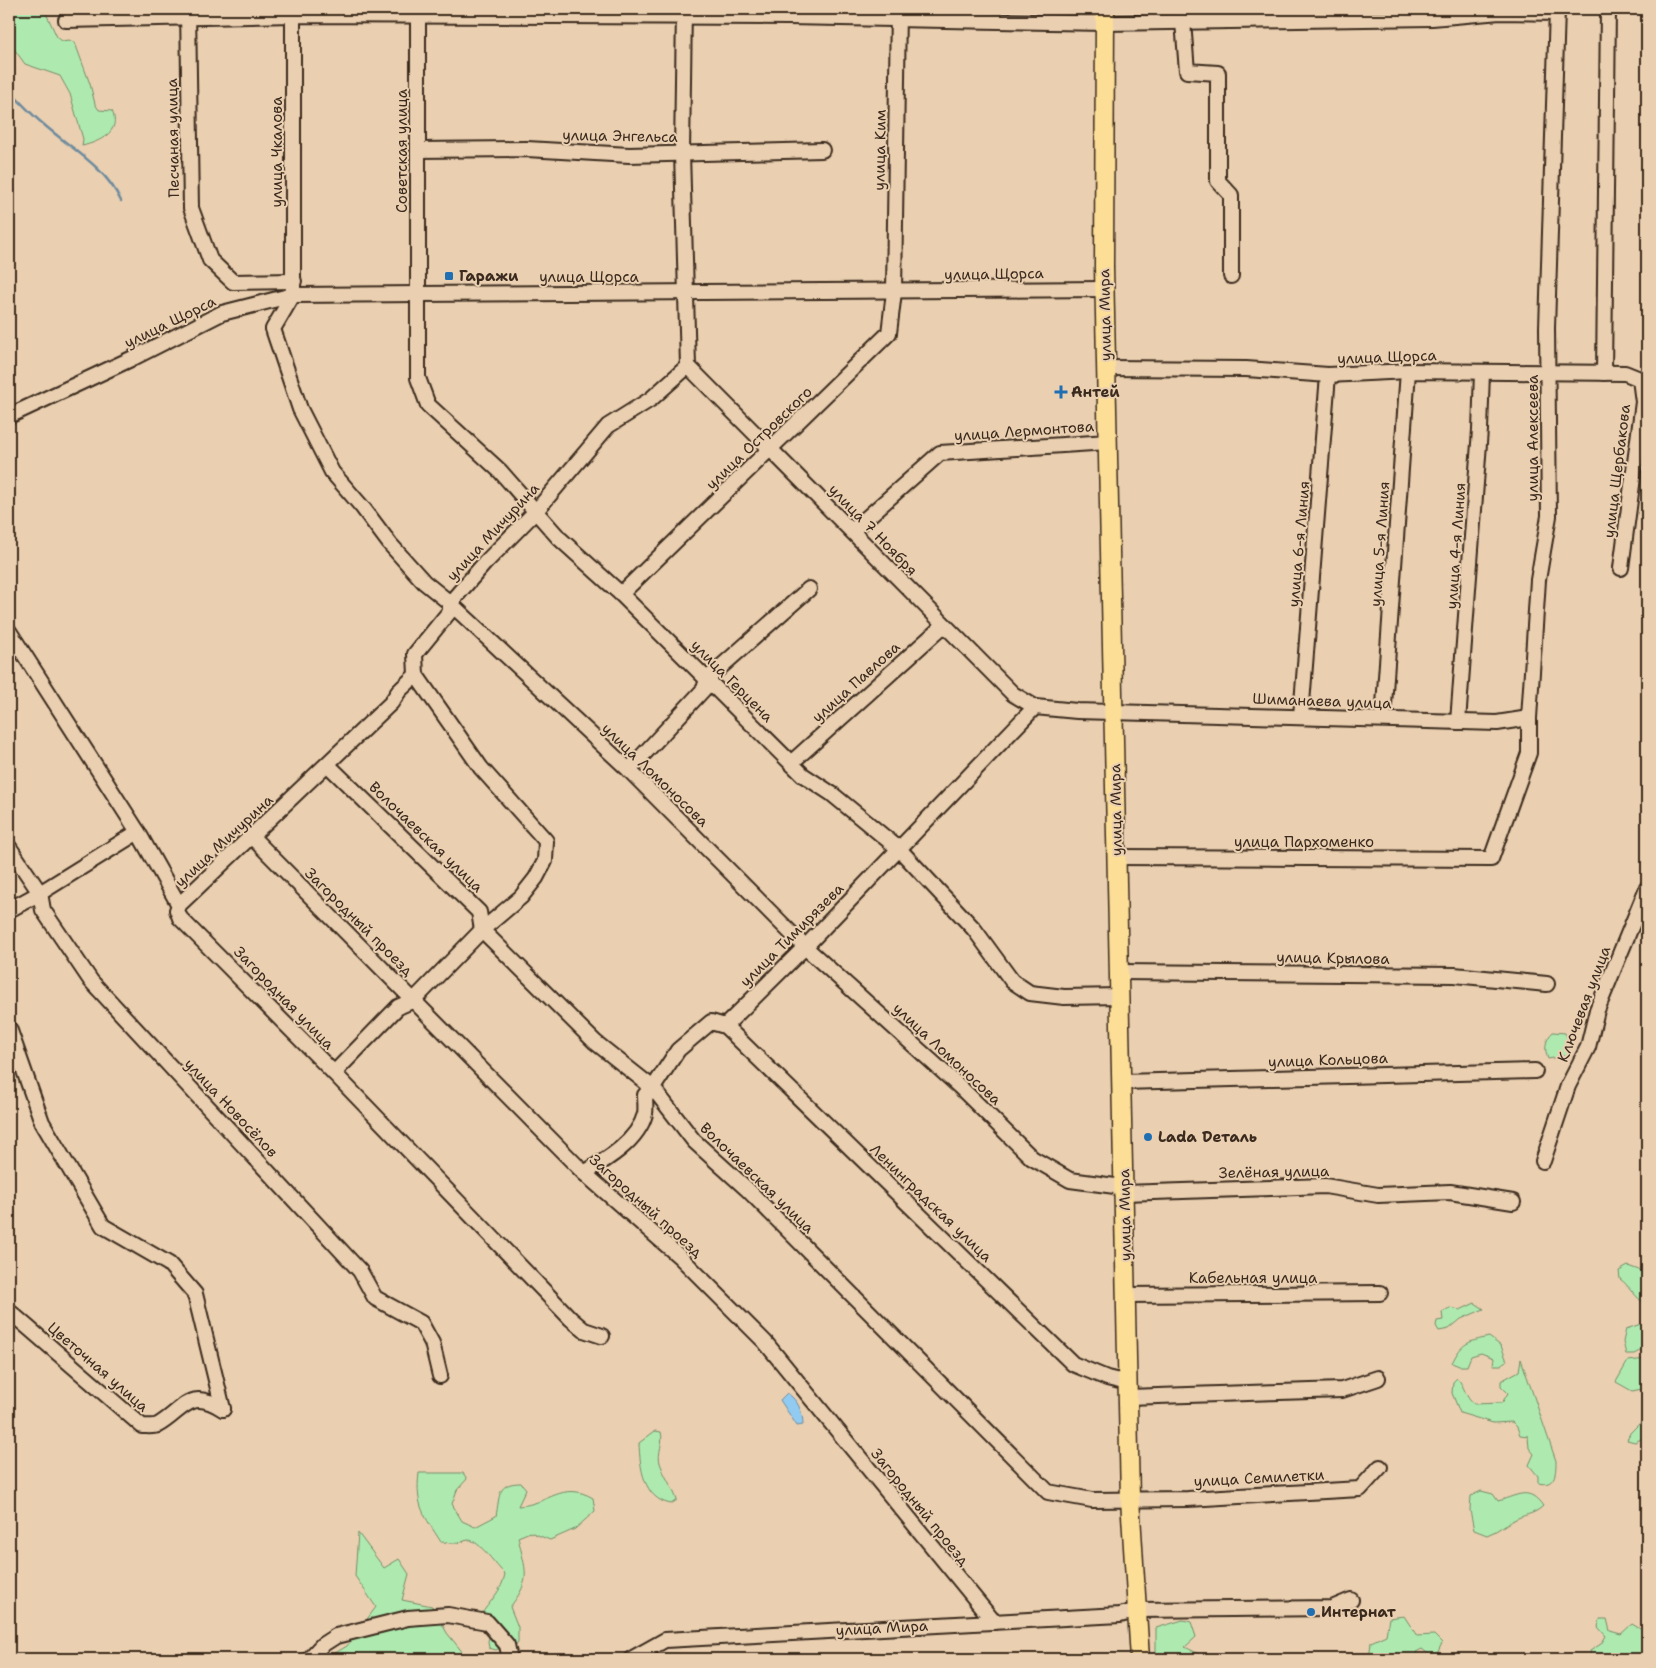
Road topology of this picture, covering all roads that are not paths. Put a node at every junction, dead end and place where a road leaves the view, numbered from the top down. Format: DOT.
graph roads {
  1 [pos="1608,9"];
  2 [pos="1557,11"];
  3 [pos="188,12"];
  4 [pos="293,12"];
  5 [pos="418,12"];
  6 [pos="684,12"];
  7 [pos="898,14"];
  8 [pos="1254,15"];
  9 [pos="1105,16"];
  10 [pos="66,20"];
  11 [pos="1183,22"];
  12 [pos="418,150"];
  13 [pos="822,150"];
  14 [pos="682,153"];
  15 [pos="1231,276"];
  16 [pos="294,288"];
  17 [pos="1105,289"];
  18 [pos="687,292"];
  19 [pos="894,292"];
  20 [pos="418,294"];
  21 [pos="688,366"];
  22 [pos="1106,368"];
  23 [pos="1408,371"];
  24 [pos="1482,372"];
  25 [pos="1604,373"];
  26 [pos="1549,374"];
  27 [pos="1328,375"];
  28 [pos="9,416"];
  29 [pos="1108,442"];
  30 [pos="772,449"];
  31 [pos="536,511"];
  32 [pos="852,531"];
  33 [pos="1621,568"];
  34 [pos="809,589"];
  35 [pos="622,594"];
  36 [pos="450,603"];
  37 [pos="944,625"];
  38 [pos="9,631"];
  39 [pos="416,675"];
  40 [pos="707,679"];
  41 [pos="1034,707"];
  42 [pos="1114,712"];
  43 [pos="1301,716"];
  44 [pos="1529,718"];
  45 [pos="1383,719"];
  46 [pos="1458,722"];
  47 [pos="791,763"];
  48 [pos="328,765"];
  49 [pos="629,770"];
  50 [pos="138,832"];
  51 [pos="252,837"];
  52 [pos="9,847"];
  53 [pos="899,849"];
  54 [pos="1117,857"];
  55 [pos="1491,859"];
  56 [pos="1647,888"];
  57 [pos="40,893"];
  58 [pos="179,904"];
  59 [pos="9,910"];
  60 [pos="482,930"];
  61 [pos="805,947"];
  62 [pos="1119,972"];
  63 [pos="1547,984"];
  64 [pos="1120,996"];
  65 [pos="414,1000"];
  66 [pos="725,1026"];
  67 [pos="9,1028"];
  68 [pos="1535,1071"];
  69 [pos="334,1073"];
  70 [pos="1122,1082"];
  71 [pos="653,1088"];
  72 [pos="1544,1161"];
  73 [pos="584,1173"];
  74 [pos="1124,1193"];
  75 [pos="1513,1202"];
  76 [pos="1380,1293"];
  77 [pos="1126,1295"];
  78 [pos="9,1311"];
  79 [pos="602,1336"];
  80 [pos="440,1376"];
  81 [pos="1378,1378"];
  82 [pos="1128,1390"];
  83 [pos="1380,1467"];
  84 [pos="1130,1499"];
  85 [pos="1351,1600"];
  86 [pos="1138,1610"];
  87 [pos="994,1622"];
  88 [pos="310,1659"];
  89 [pos="510,1659"];
  90 [pos="632,1659"];
  91 [pos="1140,1659"];
  1 -- 25 [label="street"];
  2 -- 8 [label="street"];
  2 -- 26 [label="street, улица Алексеева"];
  3 -- 4 [label="street"];
  3 -- 10 [label="street"];
  3 -- 16 [label="street, Песчаная улица"];
  4 -- 5 [label="street"];
  4 -- 16 [label="street, улица Чкалова"];
  5 -- 6 [label="street"];
  5 -- 12 [label="street, Советская улица"];
  6 -- 7 [label="street"];
  6 -- 14 [label="street"];
  7 -- 9 [label="street"];
  7 -- 19 [label="street, улица Ким"];
  8 -- 11 [label="street"];
  9 -- 11 [label="street"];
  9 -- 17 [label="main road, улица Мира"];
  11 -- 15 [label="street"];
  12 -- 14 [label="street, улица Энгельса"];
  12 -- 20 [label="street, Советская улица"];
  13 -- 14 [label="street, улица Энгельса"];
  14 -- 18 [label="street"];
  16 -- 20 [label="street, улица Щорса"];
  16 -- 28 [label="street, улица Щорса"];
  16 -- 36 [label="street, улица Ломоносова"];
  17 -- 19 [label="street, улица Щорса"];
  17 -- 22 [label="main road, улица Мира"];
  18 -- 19 [label="street, улица Щорса"];
  18 -- 20 [label="street, улица Щорса"];
  18 -- 21 [label="street"];
  19 -- 30 [label="street, улица Островского"];
  20 -- 31 [label="street, улица Герцена"];
  21 -- 30 [label="street, улица 7 Ноября"];
  21 -- 31 [label="street, улица Мичурина"];
  22 -- 27 [label="street, улица Щорса"];
  22 -- 29 [label="main road, улица Мира"];
  23 -- 24 [label="street, улица Щорса"];
  23 -- 27 [label="street, улица Щорса"];
  23 -- 45 [label="street, улица 5-я Линия"];
  24 -- 26 [label="street, улица Щорса"];
  24 -- 46 [label="street, улица 4-я Линия"];
  25 -- 26 [label="street, улица Щербакова"];
  25 -- 33 [label="street, улица Щербакова"];
  26 -- 44 [label="street, улица Алексеева"];
  27 -- 43 [label="street, улица 6-я Линия"];
  29 -- 32 [label="street, улица Лермонтова"];
  29 -- 42 [label="main road, улица Мира"];
  30 -- 32 [label="street, улица 7 Ноября"];
  30 -- 35 [label="street, улица Островского"];
  31 -- 35 [label="street, улица Герцена"];
  31 -- 36 [label="street, улица Мичурина"];
  32 -- 37 [label="street, улица 7 Ноября"];
  34 -- 40 [label="street"];
  35 -- 40 [label="street, улица Герцена"];
  36 -- 39 [label="street, улица Мичурина"];
  36 -- 49 [label="street, улица Ломоносова"];
  37 -- 41 [label="street, улица 7 Ноября"];
  37 -- 47 [label="street, улица Павлова"];
  38 -- 50 [label="street, Загородная улица"];
  39 -- 48 [label="street, улица Мичурина"];
  39 -- 60 [label="street"];
  40 -- 47 [label="street, улица Герцена"];
  40 -- 49 [label="street"];
  41 -- 42 [label="street, улица 7 Ноября"];
  41 -- 53 [label="street, улица Тимирязева"];
  42 -- 43 [label="street, Шиманаева улица"];
  42 -- 54 [label="main road, улица Мира"];
  43 -- 45 [label="street, Шиманаева улица"];
  44 -- 46 [label="street, Шиманаева улица"];
  44 -- 55 [label="street, улица Алексеева"];
  45 -- 46 [label="street, Шиманаева улица"];
  47 -- 53 [label="street, улица Герцена"];
  48 -- 51 [label="street, улица Мичурина"];
  48 -- 60 [label="street, Волочаевская улица"];
  49 -- 61 [label="street, улица Ломоносова"];
  50 -- 57 [label="street"];
  50 -- 58 [label="street, Загородная улица"];
  51 -- 58 [label="street, улица Мичурина"];
  51 -- 65 [label="street, Загородный проезд"];
  52 -- 57 [label="street, улица Новосёлов"];
  53 -- 61 [label="street, улица Тимирязева"];
  53 -- 64 [label="street, улица Герцена"];
  54 -- 55 [label="street, улица Пархоменко"];
  54 -- 62 [label="main road, улица Мира"];
  56 -- 72 [label="street, Ключевая улица"];
  57 -- 59 [label="street"];
  57 -- 80 [label="street, улица Новосёлов"];
  58 -- 69 [label="street, Загородная улица"];
  60 -- 65 [label="street"];
  60 -- 71 [label="street, Волочаевская улица"];
  61 -- 66 [label="street, улица Тимирязева"];
  61 -- 74 [label="street, улица Ломоносова"];
  62 -- 63 [label="street, улица Крылова"];
  62 -- 64 [label="main road, улица Мира"];
  64 -- 70 [label="main road, улица Мира"];
  65 -- 69 [label="street"];
  65 -- 73 [label="street, Загородный проезд"];
  66 -- 71 [label="street"];
  66 -- 82 [label="street, Ленинградская улица"];
  67 -- 78 [label="street, Цветочная улица"];
  68 -- 70 [label="street, улица Кольцова"];
  69 -- 79 [label="street, Загородная улица"];
  70 -- 74 [label="main road, улица Мира"];
  71 -- 73 [label="street"];
  71 -- 84 [label="street, Волочаевская улица"];
  73 -- 87 [label="street, Загородный проезд"];
  74 -- 75 [label="street, Зелёная улица"];
  74 -- 77 [label="main road, улица Мира"];
  76 -- 77 [label="street, Кабельная улица"];
  77 -- 82 [label="main road, улица Мира"];
  81 -- 82 [label="street, Ленинградская улица"];
  82 -- 84 [label="main road, улица Мира"];
  83 -- 84 [label="street, улица Семилетки"];
  84 -- 86 [label="main road, улица Мира"];
  85 -- 86 [label="street"];
  86 -- 87 [label="street, улица Мира"];
  86 -- 91 [label="main road, улица Мира"];
  87 -- 90 [label="street, улица Мира"];
  88 -- 89 [label="street"];
}
